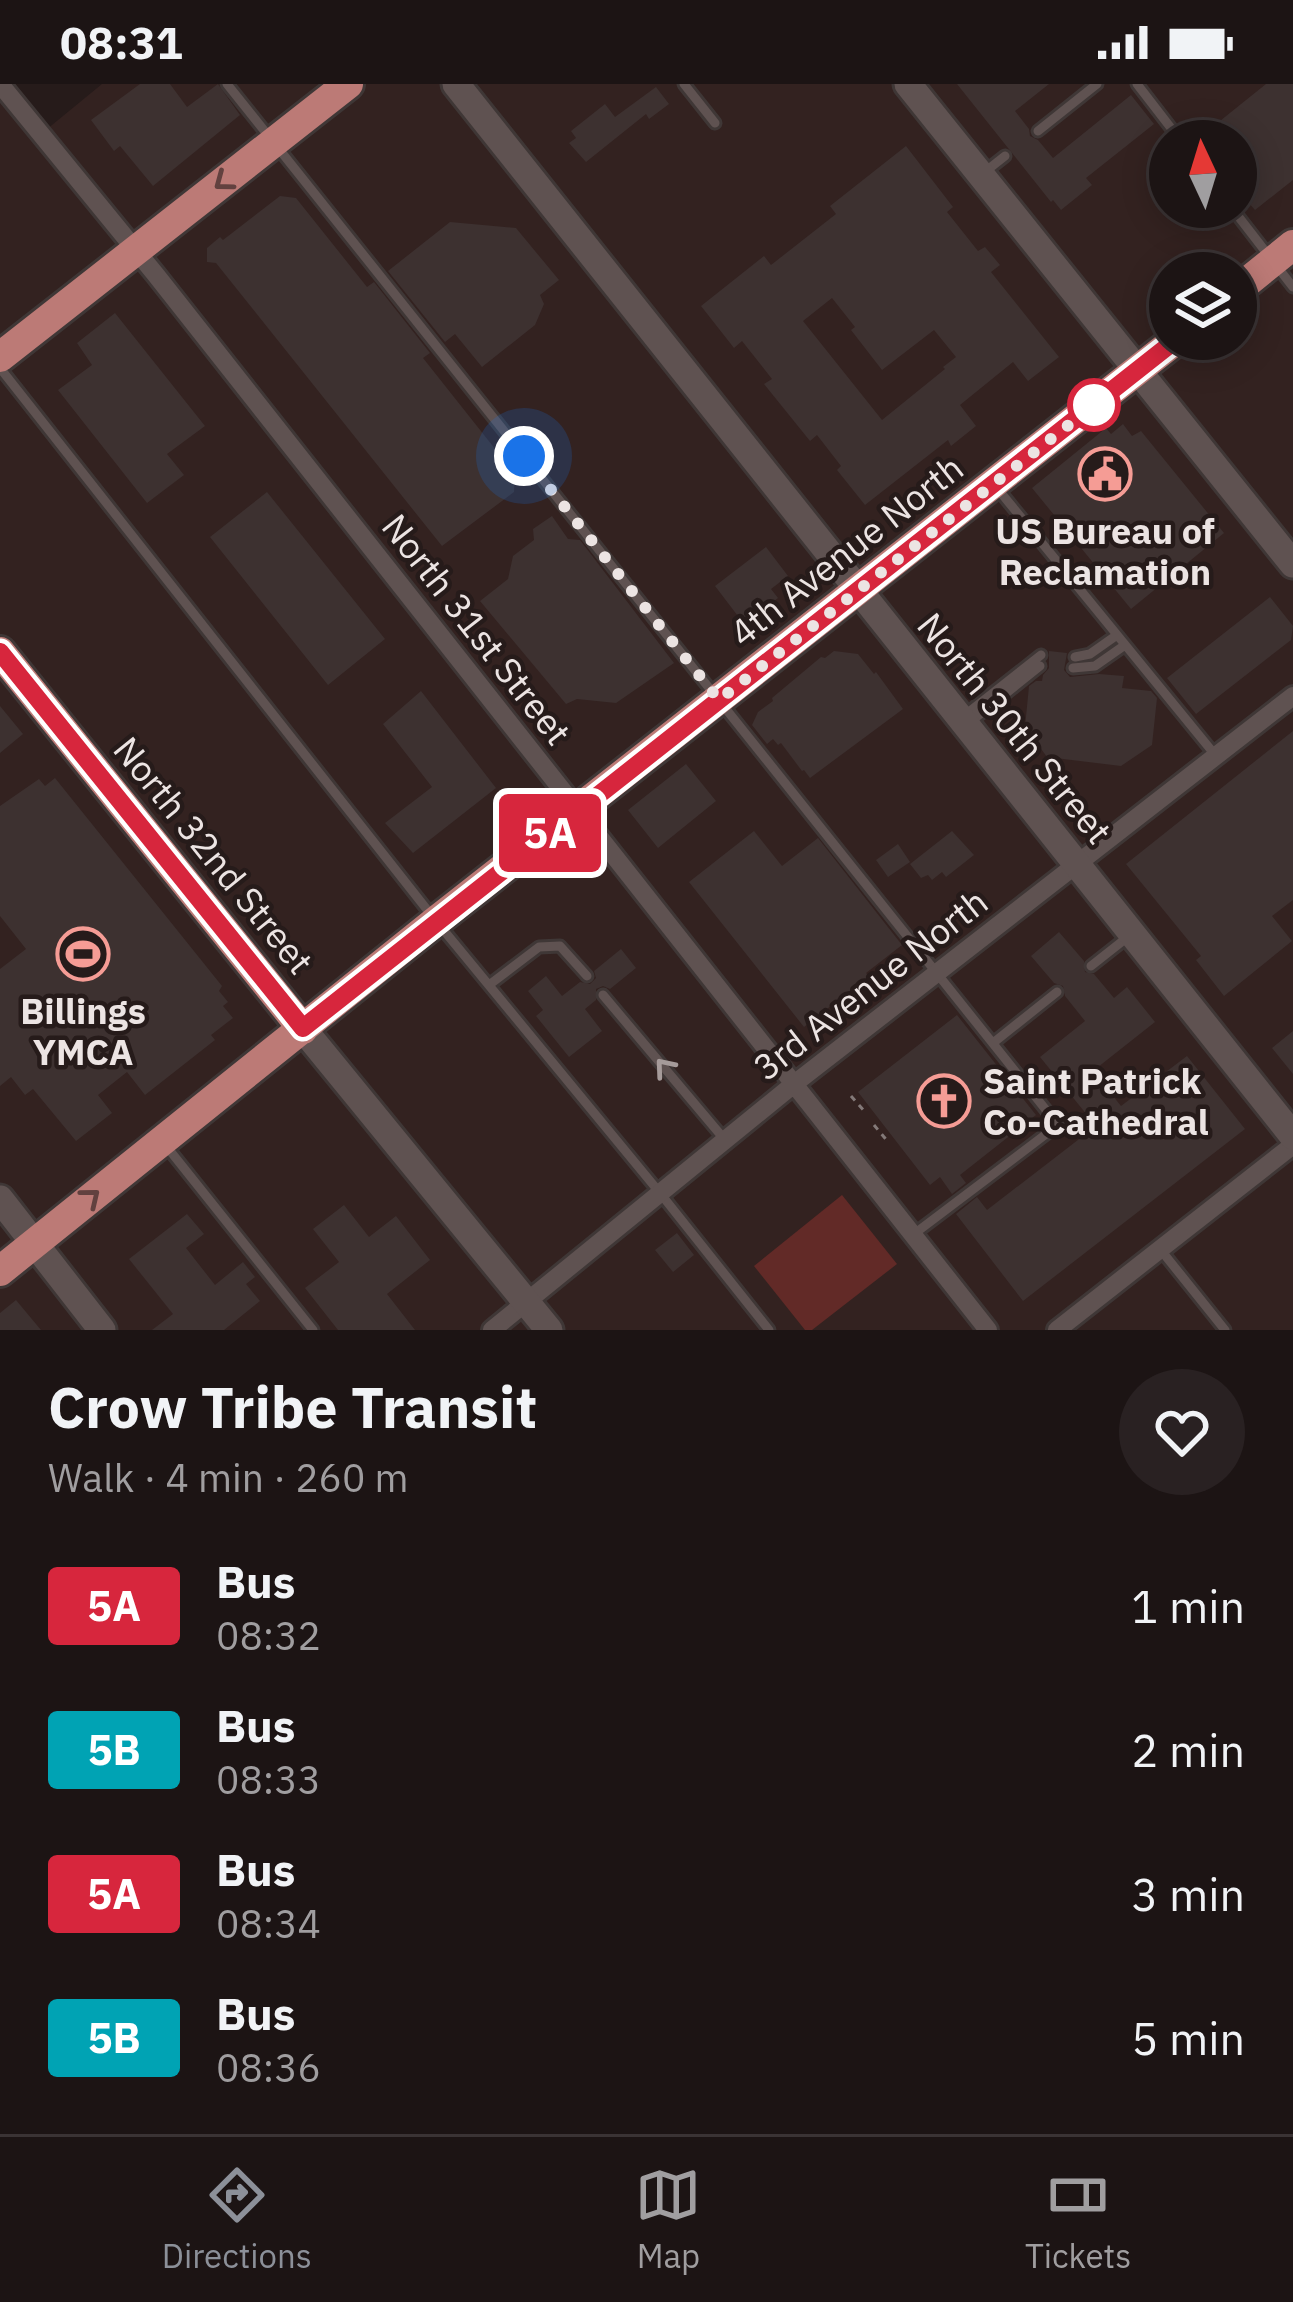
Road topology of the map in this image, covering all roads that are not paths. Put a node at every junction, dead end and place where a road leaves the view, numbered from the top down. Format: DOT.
graph roads {
  1 [pos="0,84"];
  2 [pos="227,84"];
  3 [pos="348,84"];
  4 [pos="456,84"];
  5 [pos="684,84"];
  6 [pos="908,84"];
  7 [pos="1097,84"];
  8 [pos="1138,84"];
  9 [pos="1165,120"];
  10 [pos="715,123"];
  11 [pos="1038,130"];
  12 [pos="274,143"];
  13 [pos="1005,156"];
  14 [pos="981,175"];
  15 [pos="1254,228"];
  16 [pos="136,249"];
  17 [pos="1283,254"];
  18 [pos="1257,274"];
  19 [pos="1293,287"];
  20 [pos="0,357"];
  21 [pos="1151,360"];
  22 [pos="0,368"];
  23 [pos="1138,370"];
  24 [pos="994,484"];
  25 [pos="1293,564"];
  26 [pos="859,590"];
  27 [pos="1117,635"];
  28 [pos="1125,645"];
  29 [pos="0,652"];
  30 [pos="1040,660"];
  31 [pos="1293,696"];
  32 [pos="719,700"];
  33 [pos="963,722"];
  34 [pos="1216,757"];
  35 [pos="579,811"];
  36 [pos="1077,865"];
  37 [pos="436,921"];
  38 [pos="1132,934"];
  39 [pos="1091,966"];
  40 [pos="937,973"];
  41 [pos="587,976"];
  42 [pos="489,985"];
  43 [pos="1057,992"];
  44 [pos="603,994"];
  45 [pos="303,1028"];
  46 [pos="992,1043"];
  47 [pos="794,1084"];
  48 [pos="161,1139"];
  49 [pos="725,1140"];
  50 [pos="1293,1140"];
  51 [pos="660,1193"];
  52 [pos="0,1199"];
  53 [pos="913,1234"];
  54 [pos="35,1243"];
  55 [pos="1160,1249"];
  56 [pos="0,1271"];
  57 [pos="526,1302"];
  58 [pos="102,1330"];
  59 [pos="313,1330"];
  60 [pos="492,1330"];
  61 [pos="549,1330"];
  62 [pos="770,1330"];
  63 [pos="988,1330"];
  64 [pos="1057,1330"];
  65 [pos="1225,1330"];
  1 -- 16 [label="street, North 31st Street"];
  2 -- 12 [label="lane"];
  3 -- 12 [label="main road"];
  4 -- 26 [label="street, North 30th Street"];
  5 -- 10 [label="lane"];
  6 -- 14 [label="street"];
  7 -- 11 [label="lane"];
  8 -- 9 [label="lane"];
  12 -- 16 [label="main road, one-way"];
  12 -- 32 [label="lane"];
  13 -- 14 [label="lane"];
  14 -- 23 [label="street"];
  15 -- 17 [label="lane"];
  16 -- 20 [label="main road"];
  16 -- 35 [label="street, North 31st Street"];
  17 -- 18 [label="main road"];
  17 -- 19 [label="lane"];
  21 -- 23 [label="main road, 4th Avenue North"];
  22 -- 37 [label="lane"];
  23 -- 24 [label="main road, 4th Avenue North"];
  23 -- 25 [label="street"];
  24 -- 26 [label="main road, 4th Avenue North"];
  24 -- 27 [label="lane"];
  26 -- 32 [label="main road, 4th Avenue North"];
  26 -- 33 [label="street, North 30th Street"];
  27 -- 28 [label="lane"];
  27 -- 28 [label="lane"];
  28 -- 34 [label="lane"];
  29 -- 45 [label="main road, North 32nd Street"];
  30 -- 33 [label="lane"];
  31 -- 34 [label="street, 3rd Avenue North"];
  32 -- 35 [label="main road, 4th Avenue North"];
  32 -- 40 [label="lane"];
  33 -- 36 [label="street, North 30th Street"];
  34 -- 36 [label="street, 3rd Avenue North"];
  35 -- 37 [label="main road, 4th Avenue North"];
  35 -- 47 [label="street, North 31st Street"];
  36 -- 38 [label="street, North 30th Street"];
  36 -- 40 [label="street, 3rd Avenue North"];
  37 -- 42 [label="lane"];
  37 -- 45 [label="main road, 4th Avenue North"];
  38 -- 39 [label="lane"];
  38 -- 50 [label="street, North 30th Street"];
  40 -- 46 [label="lane"];
  40 -- 47 [label="street, 3rd Avenue North"];
  41 -- 42 [label="lane"];
  42 -- 51 [label="lane"];
  43 -- 46 [label="lane"];
  49 -- 44 [label="lane, one-way"];
  45 -- 48 [label="main road, 4th Avenue North"];
  45 -- 57 [label="street, North 32nd Street"];
  46 -- 53 [label="lane"];
  47 -- 49 [label="street, 3rd Avenue North"];
  47 -- 53 [label="street, North 31st Street"];
  54 -- 48 [label="main road, 4th Avenue North, one-way"];
  48 -- 59 [label="lane"];
  49 -- 51 [label="street, 3rd Avenue North"];
  50 -- 55 [label="street"];
  51 -- 57 [label="street, 3rd Avenue North"];
  51 -- 62 [label="lane"];
  52 -- 54 [label="street"];
  53 -- 63 [label="street, North 31st Street"];
  54 -- 56 [label="main road, 4th Avenue North"];
  54 -- 58 [label="street"];
  55 -- 64 [label="street"];
  55 -- 65 [label="lane"];
  57 -- 60 [label="street, 3rd Avenue North"];
  57 -- 61 [label="street, North 32nd Street"];
}
